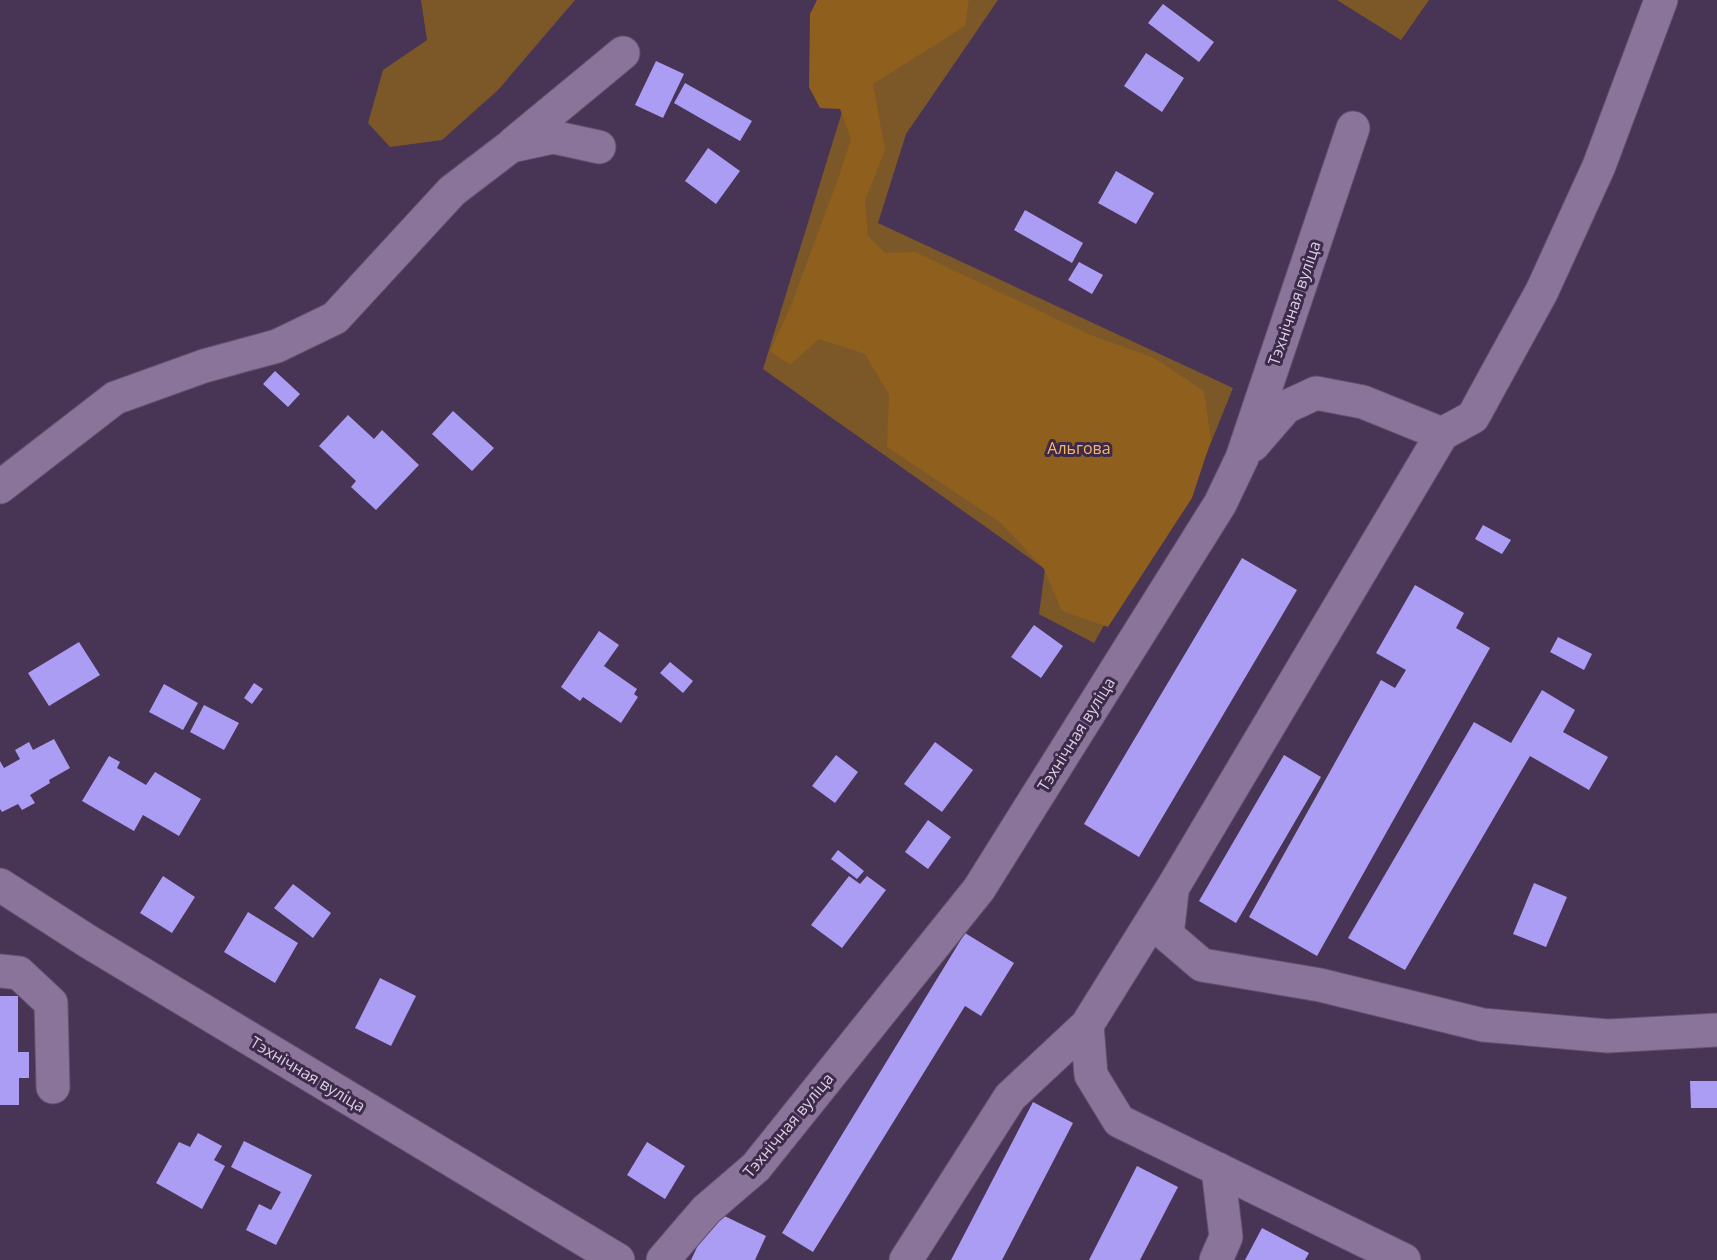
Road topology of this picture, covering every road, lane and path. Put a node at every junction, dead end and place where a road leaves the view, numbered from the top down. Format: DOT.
graph roads {
  1 [pos="1661,0"];
  2 [pos="623,53"];
  3 [pos="1353,128"];
  4 [pos="511,146"];
  5 [pos="599,147"];
  6 [pos="1442,434"];
  7 [pos="1242,458"];
  8 [pos="0,487"];
  9 [pos="0,885"];
  10 [pos="1173,887"];
  11 [pos="0,970"];
  12 [pos="1087,1025"];
  13 [pos="1717,1030"];
  14 [pos="53,1087"];
  15 [pos="1218,1169"];
  16 [pos="618,1260"];
  17 [pos="663,1260"];
  18 [pos="906,1260"];
  19 [pos="1216,1260"];
  20 [pos="1404,1260"];
  1 -- 6 [label="street"];
  2 -- 4 [label="street"];
  3 -- 7 [label="street, Тэхнічная вуліца"];
  4 -- 5 [label="street"];
  4 -- 8 [label="street"];
  6 -- 7 [label="street"];
  6 -- 10 [label="street"];
  7 -- 17 [label="street, Тэхнічная вуліца"];
  9 -- 16 [label="street, Тэхнічная вуліца"];
  10 -- 12 [label="street"];
  10 -- 13 [label="street"];
  11 -- 14 [label="street"];
  12 -- 15 [label="street"];
  12 -- 18 [label="street"];
  15 -- 19 [label="street"];
  15 -- 20 [label="street"];
}
